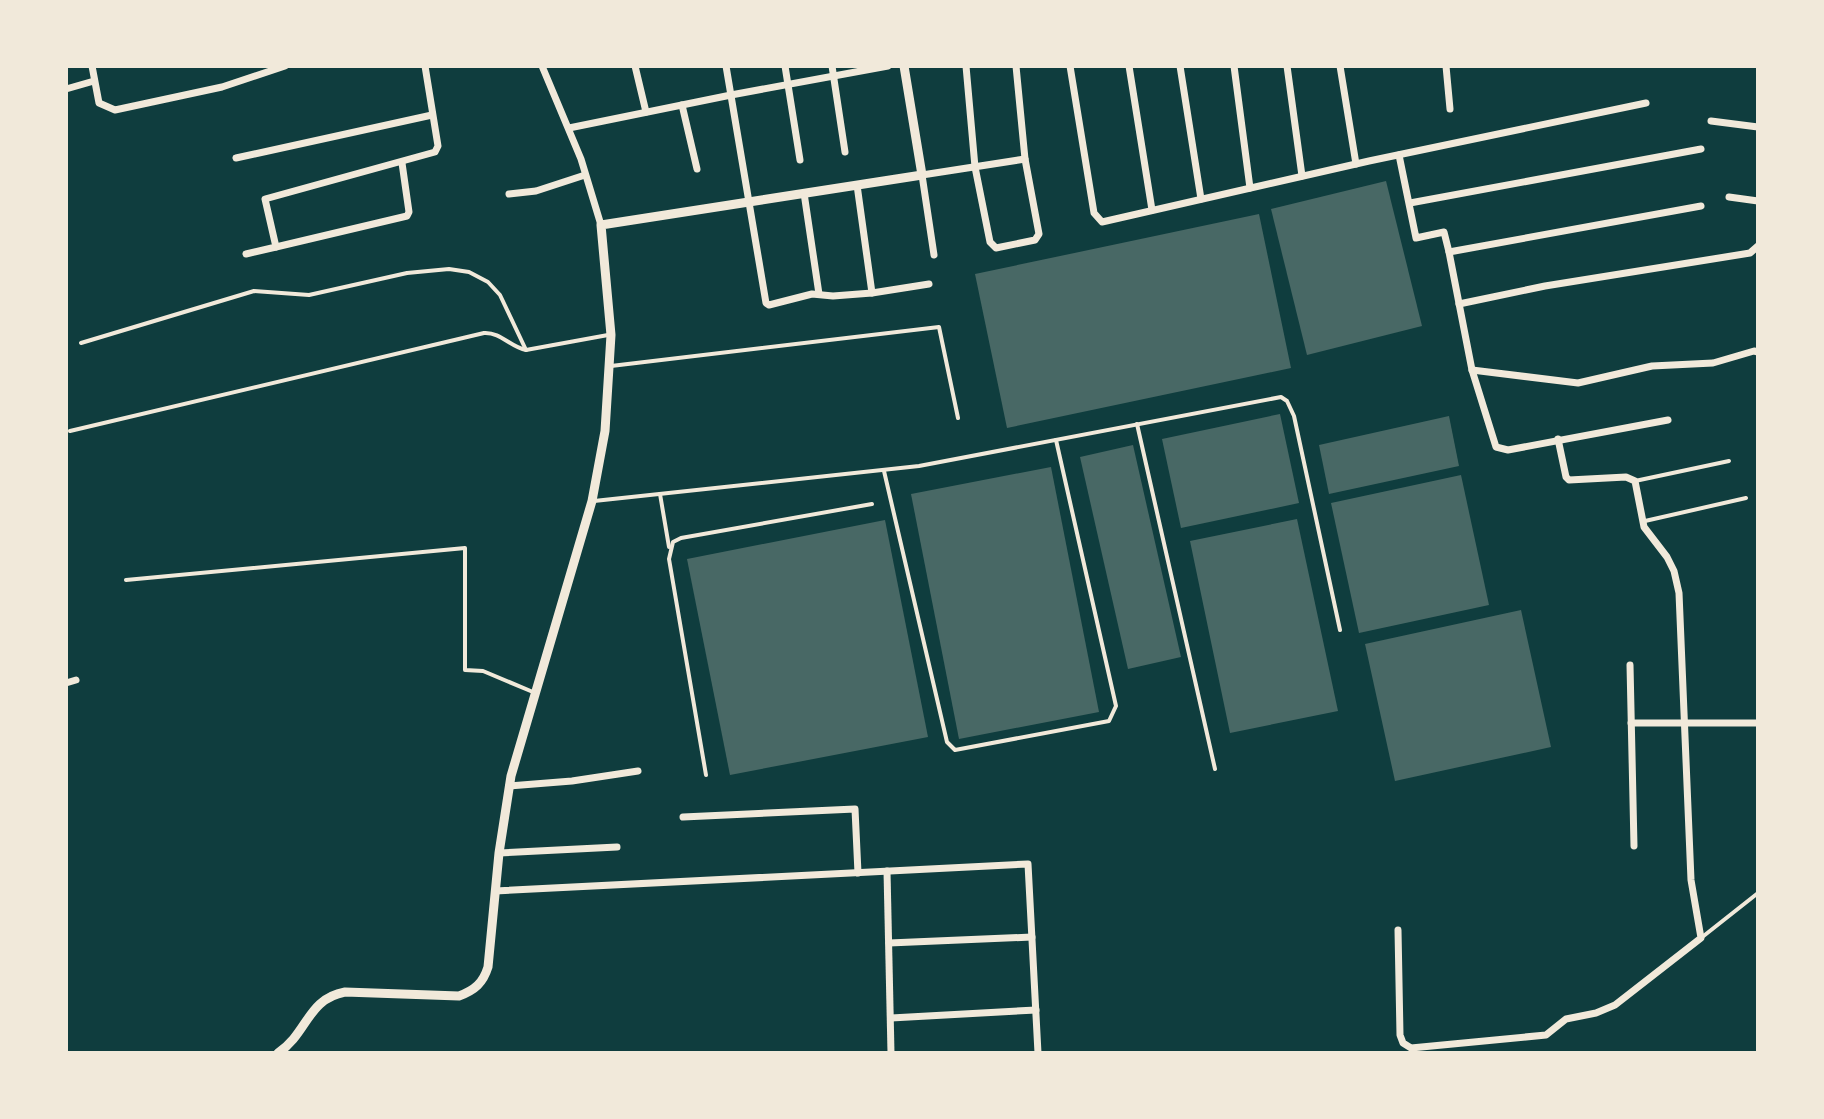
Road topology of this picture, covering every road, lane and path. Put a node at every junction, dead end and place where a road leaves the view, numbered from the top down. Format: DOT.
graph roads {
  1 [pos="92,66"];
  2 [pos="285,66"];
  3 [pos="425,66"];
  4 [pos="542,66"];
  5 [pos="635,66"];
  6 [pos="726,66"];
  7 [pos="785,66"];
  8 [pos="832,66"];
  9 [pos="888,66"];
  10 [pos="904,66"];
  11 [pos="966,66"];
  12 [pos="1016,66"];
  13 [pos="1070,66"];
  14 [pos="1129,66"];
  15 [pos="1180,66"];
  16 [pos="1234,66"];
  17 [pos="1287,66"];
  18 [pos="1340,66"];
  19 [pos="1446,66"];
  20 [pos="834,76"];
  21 [pos="94,81"];
  22 [pos="788,85"];
  23 [pos="66,89"];
  24 [pos="731,95"];
  25 [pos="1646,103"];
  26 [pos="682,105"];
  27 [pos="1450,109"];
  28 [pos="646,112"];
  29 [pos="432,115"];
  30 [pos="1711,121"];
  31 [pos="1758,127"];
  32 [pos="569,128"];
  33 [pos="1701,149"];
  34 [pos="845,152"];
  35 [pos="1399,155"];
  36 [pos="236,158"];
  37 [pos="1025,159"];
  38 [pos="800,160"];
  39 [pos="402,163"];
  40 [pos="1356,164"];
  41 [pos="975,167"];
  42 [pos="697,169"];
  43 [pos="585,175"];
  44 [pos="922,175"];
  45 [pos="1302,176"];
  46 [pos="857,185"];
  47 [pos="1250,188"];
  48 [pos="804,193"];
  49 [pos="509,194"];
  50 [pos="1729,197"];
  51 [pos="1201,199"];
  52 [pos="747,201"];
  53 [pos="1758,201"];
  54 [pos="1410,203"];
  55 [pos="1701,206"];
  56 [pos="1152,210"];
  57 [pos="601,225"];
  58 [pos="1758,246"];
  59 [pos="276,247"];
  60 [pos="1449,252"];
  61 [pos="246,254"];
  62 [pos="934,255"];
  63 [pos="929,284"];
  64 [pos="872,293"];
  65 [pos="819,294"];
  66 [pos="1459,304"];
  67 [pos="611,335"];
  68 [pos="81,343"];
  69 [pos="526,350"];
  70 [pos="1758,352"];
  71 [pos="608,366"];
  72 [pos="1472,370"];
  73 [pos="958,418"];
  74 [pos="1668,420"];
  75 [pos="1137,424"];
  76 [pos="70,431"];
  77 [pos="1558,439"];
  78 [pos="1056,440"];
  79 [pos="1729,461"];
  80 [pos="884,471"];
  81 [pos="1635,481"];
  82 [pos="660,494"];
  83 [pos="1746,498"];
  84 [pos="592,501"];
  85 [pos="872,504"];
  86 [pos="1642,521"];
  87 [pos="670,550"];
  88 [pos="126,580"];
  89 [pos="1340,630"];
  90 [pos="1630,665"];
  91 [pos="76,680"];
  92 [pos="66,683"];
  93 [pos="535,693"];
  94 [pos="1631,723"];
  95 [pos="1685,723"];
  96 [pos="1758,723"];
  97 [pos="1215,769"];
  98 [pos="638,771"];
  99 [pos="706,775"];
  100 [pos="509,786"];
  101 [pos="683,817"];
  102 [pos="1634,846"];
  103 [pos="617,847"];
  104 [pos="499,853"];
  105 [pos="887,871"];
  106 [pos="858,873"];
  107 [pos="495,891"];
  108 [pos="1758,893"];
  109 [pos="1398,930"];
  110 [pos="1032,937"];
  111 [pos="1701,938"];
  112 [pos="889,943"];
  113 [pos="1036,1010"];
  114 [pos="891,1018"];
  115 [pos="278,1053"];
  116 [pos="891,1053"];
  117 [pos="1038,1053"];
  1 -- 21 [label="street"];
  2 -- 21 [label="street"];
  3 -- 29 [label="street"];
  4 -- 32 [label="street"];
  5 -- 28 [label="street"];
  6 -- 24 [label="street"];
  7 -- 22 [label="street"];
  8 -- 20 [label="street"];
  9 -- 20 [label="street"];
  10 -- 44 [label="street"];
  11 -- 41 [label="street"];
  12 -- 37 [label="street"];
  13 -- 56 [label="street"];
  14 -- 56 [label="street"];
  15 -- 51 [label="street"];
  16 -- 47 [label="street"];
  17 -- 45 [label="street"];
  18 -- 40 [label="street"];
  19 -- 27 [label="street"];
  20 -- 22 [label="street"];
  20 -- 34 [label="street"];
  21 -- 23 [label="street"];
  22 -- 24 [label="street"];
  22 -- 38 [label="street"];
  24 -- 26 [label="street"];
  24 -- 52 [label="street"];
  25 -- 35 [label="street"];
  26 -- 28 [label="street"];
  26 -- 42 [label="street"];
  28 -- 32 [label="street"];
  29 -- 36 [label="street"];
  29 -- 39 [label="street"];
  30 -- 31 [label="street"];
  32 -- 43 [label="street"];
  33 -- 54 [label="street"];
  35 -- 40 [label="street"];
  35 -- 54 [label="street"];
  37 -- 41 [label="street"];
  37 -- 41 [label="street"];
  39 -- 59 [label="street"];
  39 -- 59 [label="street"];
  40 -- 45 [label="street"];
  41 -- 44 [label="street"];
  43 -- 49 [label="street"];
  43 -- 57 [label="street"];
  44 -- 46 [label="street"];
  44 -- 62 [label="street"];
  45 -- 47 [label="street"];
  46 -- 48 [label="street"];
  46 -- 64 [label="street"];
  47 -- 51 [label="street"];
  48 -- 52 [label="street"];
  48 -- 65 [label="street"];
  50 -- 53 [label="street"];
  51 -- 56 [label="street"];
  52 -- 57 [label="street"];
  52 -- 65 [label="street"];
  54 -- 60 [label="street"];
  55 -- 60 [label="street"];
  57 -- 67 [label="street"];
  58 -- 66 [label="street"];
  59 -- 61 [label="street"];
  60 -- 66 [label="street"];
  63 -- 64 [label="street"];
  64 -- 65 [label="street"];
  66 -- 72 [label="street"];
  67 -- 69 [label="lane"];
  67 -- 71 [label="street"];
  68 -- 69 [label="lane"];
  69 -- 76 [label="lane"];
  70 -- 72 [label="street"];
  71 -- 73 [label="lane"];
  71 -- 84 [label="street"];
  72 -- 77 [label="street"];
  74 -- 77 [label="street"];
  75 -- 78 [label="lane"];
  75 -- 89 [label="lane"];
  75 -- 97 [label="lane"];
  77 -- 81 [label="street"];
  78 -- 80 [label="lane"];
  78 -- 80 [label="lane"];
  79 -- 81 [label="lane"];
  80 -- 82 [label="lane"];
  81 -- 86 [label="street"];
  82 -- 84 [label="lane"];
  82 -- 87 [label="lane"];
  83 -- 86 [label="lane"];
  84 -- 93 [label="street"];
  85 -- 87 [label="lane"];
  86 -- 95 [label="street"];
  87 -- 99 [label="lane"];
  88 -- 93 [label="lane"];
  90 -- 94 [label="street"];
  91 -- 92 [label="street"];
  93 -- 100 [label="street"];
  94 -- 95 [label="street"];
  94 -- 102 [label="street"];
  95 -- 96 [label="street"];
  95 -- 111 [label="street"];
  98 -- 100 [label="street"];
  100 -- 104 [label="street"];
  101 -- 106 [label="street"];
  103 -- 104 [label="street"];
  104 -- 107 [label="street"];
  105 -- 106 [label="street"];
  105 -- 110 [label="street"];
  105 -- 112 [label="street"];
  106 -- 107 [label="street"];
  107 -- 115 [label="street"];
  108 -- 111 [label="lane"];
  109 -- 111 [label="street"];
  110 -- 112 [label="street"];
  110 -- 113 [label="street"];
  112 -- 114 [label="street"];
  113 -- 114 [label="street"];
  113 -- 117 [label="street"];
  114 -- 116 [label="street"];
}
